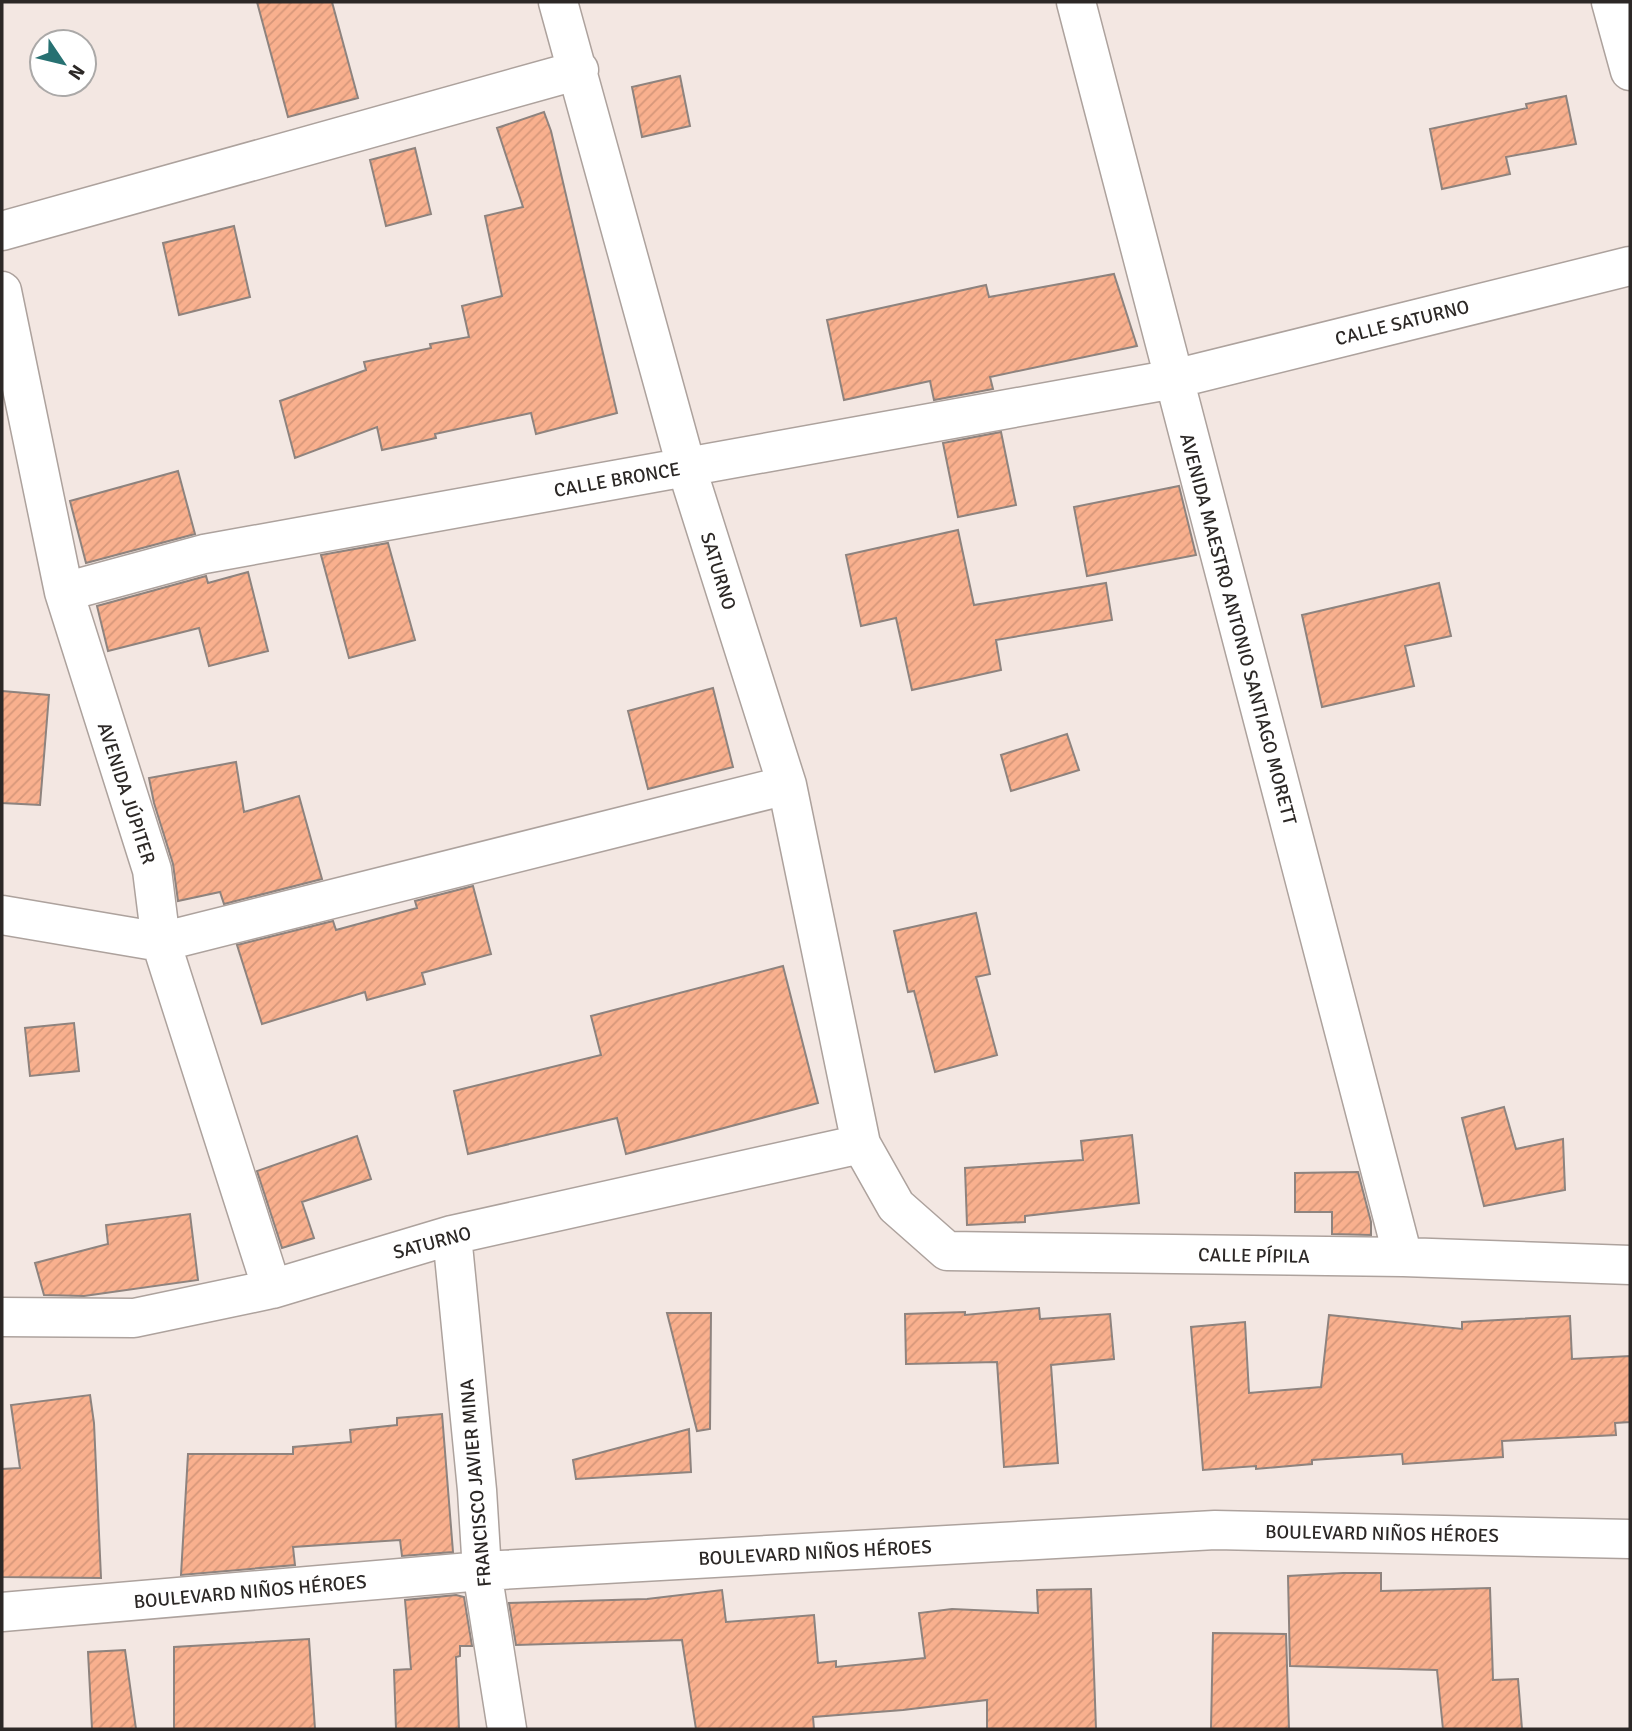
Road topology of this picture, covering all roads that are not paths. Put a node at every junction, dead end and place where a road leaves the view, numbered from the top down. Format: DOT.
graph roads {
  1 [pos="558,2"];
  2 [pos="1076,2"];
  3 [pos="1611,2"];
  4 [pos="579,70"];
  5 [pos="1630,71"];
  6 [pos="2,231"];
  7 [pos="1630,265"];
  8 [pos="2,290"];
  9 [pos="1174,379"];
  10 [pos="686,466"];
  11 [pos="64,592"];
  12 [pos="786,785"];
  13 [pos="2,915"];
  14 [pos="161,942"];
  15 [pos="861,1144"];
  16 [pos="896,1206"];
  17 [pos="452,1235"];
  18 [pos="1402,1257"];
  19 [pos="1630,1265"];
  20 [pos="272,1289"];
  21 [pos="2,1317"];
  22 [pos="1630,1539"];
  23 [pos="482,1571"];
  24 [pos="2,1612"];
  25 [pos="507,1729"];
  1 -- 4 [label="street, SATURNO"];
  2 -- 9 [label="street, AVENIDA MAESTRO ANTONIO SANTIAGO MORETT"];
  3 -- 5 [label="street"];
  4 -- 6 [label="street"];
  4 -- 10 [label="street, SATURNO"];
  7 -- 9 [label="street, CALLE SATURNO"];
  8 -- 11 [label="street, AVENIDA JÚPITER"];
  9 -- 10 [label="street, CALLE BRONCE"];
  9 -- 18 [label="street, AVENIDA MAESTRO ANTONIO SANTIAGO MORETT"];
  10 -- 11 [label="street, CALLE BRONCE"];
  10 -- 12 [label="street, SATURNO"];
  11 -- 14 [label="street, AVENIDA JÚPITER"];
  12 -- 14 [label="street"];
  12 -- 15 [label="street, SATURNO"];
  13 -- 14 [label="street"];
  14 -- 20 [label="street, AVENIDA JÚPITER"];
  15 -- 16 [label="street, SATURNO"];
  15 -- 17 [label="street, SATURNO"];
  16 -- 18 [label="street, CALLE PÍPILA"];
  17 -- 20 [label="street, SATURNO"];
  17 -- 23 [label="street, FRANCISCO JAVIER MINA"];
  18 -- 19 [label="street, CALLE PÍPILA"];
  20 -- 21 [label="street, SATURNO"];
  22 -- 23 [label="street, BOULEVARD NIÑOS HÉROES"];
  23 -- 24 [label="street, BOULEVARD NIÑOS HÉROES"];
  23 -- 25 [label="street, FRANCISCO JAVIER MINA"];
}
